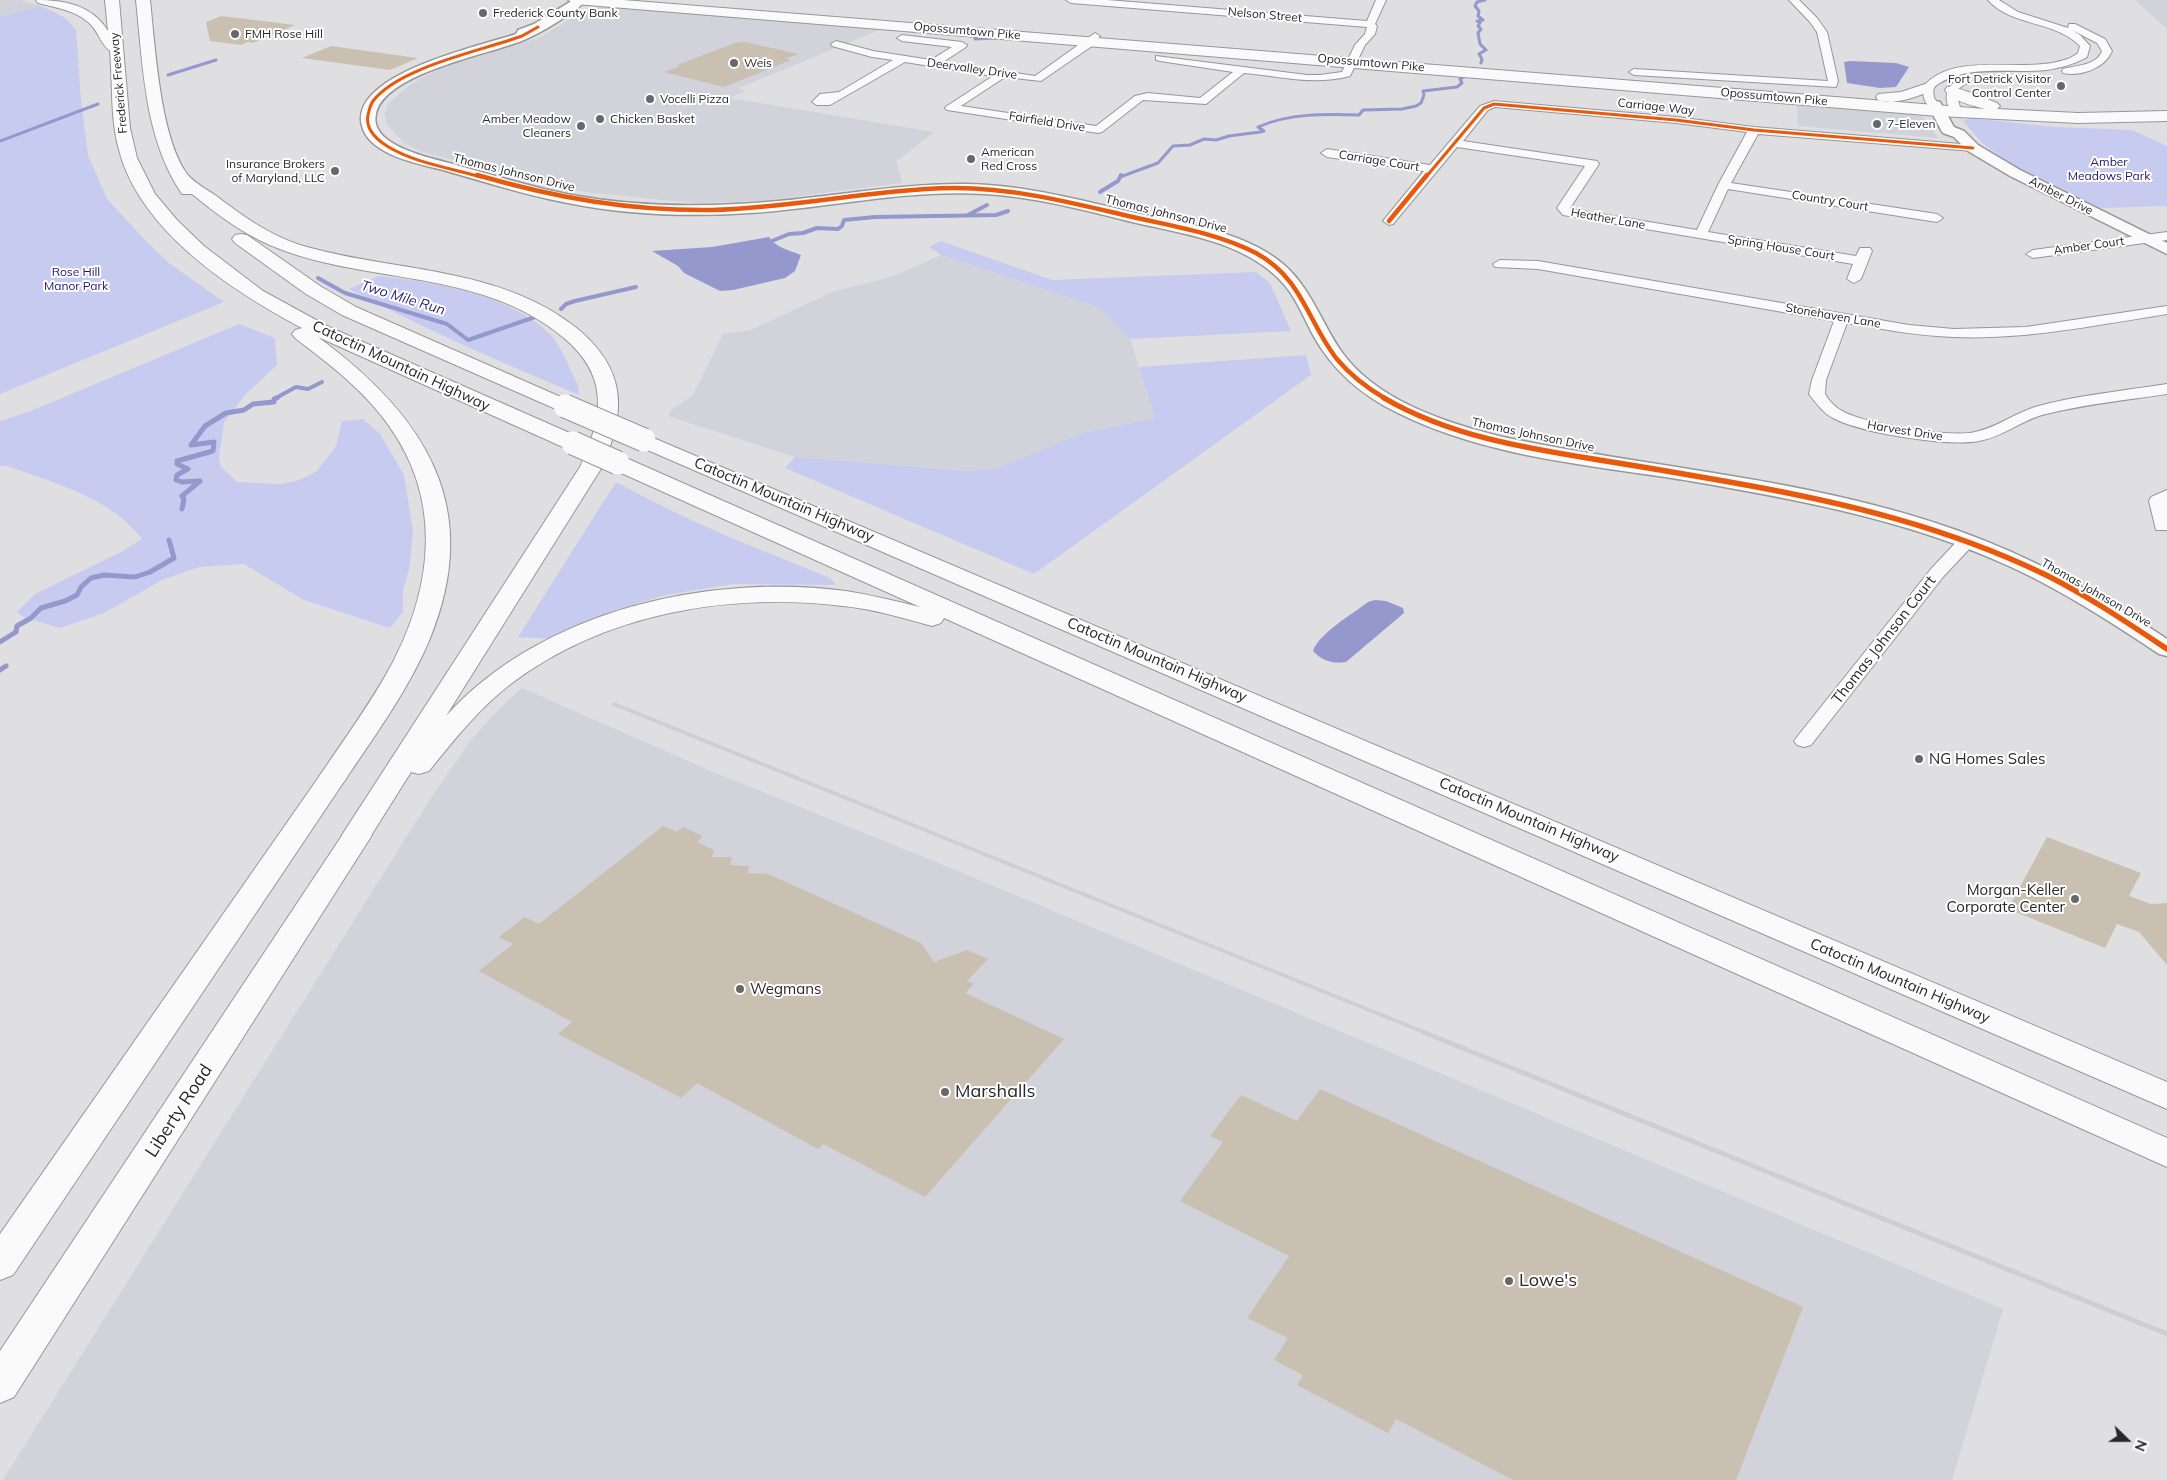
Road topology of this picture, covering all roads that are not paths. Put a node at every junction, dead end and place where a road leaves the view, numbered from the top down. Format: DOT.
graph roads {
  1 [pos="43,0"];
  2 [pos="112,0"];
  3 [pos="143,0"];
  4 [pos="575,0"];
  5 [pos="580,0"];
  6 [pos="632,0"];
  7 [pos="1071,0"];
  8 [pos="1381,0"];
  9 [pos="1794,0"];
  10 [pos="1993,0"];
  11 [pos="2026,8"];
  12 [pos="1370,24"];
  13 [pos="902,38"];
  14 [pos="1093,38"];
  15 [pos="971,39"];
  16 [pos="836,44"];
  17 [pos="962,45"];
  18 [pos="116,49"];
  19 [pos="1357,54"];
  20 [pos="1160,58"];
  21 [pos="903,59"];
  22 [pos="933,63"];
  23 [pos="2031,68"];
  24 [pos="1242,70"];
  25 [pos="1634,72"];
  26 [pos="1003,74"];
  27 [pos="1928,87"];
  28 [pos="1830,90"];
  29 [pos="1952,90"];
  30 [pos="835,96"];
  31 [pos="1936,108"];
  32 [pos="1955,109"];
  33 [pos="2013,111"];
  34 [pos="2167,112"];
  35 [pos="2167,116"];
  36 [pos="1754,130"];
  37 [pos="1960,134"];
  38 [pos="1454,143"];
  39 [pos="1973,148"];
  40 [pos="1327,153"];
  41 [pos="1432,169"];
  42 [pos="178,175"];
  43 [pos="1724,185"];
  44 [pos="1937,218"];
  45 [pos="1389,221"];
  46 [pos="1701,234"];
  47 [pos="2167,236"];
  48 [pos="2145,238"];
  49 [pos="2167,249"];
  50 [pos="2033,254"];
  51 [pos="1500,264"];
  52 [pos="1854,279"];
  53 [pos="254,293"];
  54 [pos="2167,310"];
  55 [pos="1842,318"];
  56 [pos="2167,390"];
  57 [pos="2167,495"];
  58 [pos="2162,526"];
  59 [pos="1966,542"];
  60 [pos="1008,638"];
  61 [pos="2167,649"];
  62 [pos="1804,741"];
  63 [pos="357,835"];
  64 [pos="2167,1096"];
  65 [pos="2167,1153"];
  66 [pos="0,1264"];
  67 [pos="0,1385"];
  1 -- 18 [label="main road"];
  2 -- 18 [label="main road, Frederick Freeway"];
  3 -- 42 [label="main road"];
  4 -- 5 [label="main road, Opossumtown Pike"];
  5 -- 14 [label="main road, Opossumtown Pike"];
  5 -- 59 [label="street, Thomas Johnson Drive"];
  6 -- 14 [label="main road, Opossumtown Pike"];
  7 -- 12 [label="street, Nelson Street"];
  8 -- 12 [label="street"];
  9 -- 28 [label="street"];
  10 -- 23 [label="street"];
  11 -- 23 [label="street"];
  12 -- 19 [label="street"];
  13 -- 17 [label="street"];
  14 -- 19 [label="main road, Opossumtown Pike"];
  14 -- 26 [label="street, Deervalley Drive"];
  15 -- 17 [label="street"];
  16 -- 21 [label="street, Deervalley Drive"];
  17 -- 22 [label="street"];
  18 -- 53 [label="main road, Frederick Freeway"];
  19 -- 24 [label="street"];
  19 -- 28 [label="main road, Opossumtown Pike"];
  19 -- 31 [label="main road, Opossumtown Pike"];
  20 -- 24 [label="street"];
  21 -- 22 [label="street, Deervalley Drive"];
  21 -- 30 [label="street"];
  22 -- 26 [label="street, Deervalley Drive"];
  23 -- 27 [label="street"];
  23 -- 29 [label="street"];
  24 -- 26 [label="street, Fairfield Drive"];
  25 -- 28 [label="street"];
  27 -- 28 [label="main road"];
  27 -- 31 [label="street"];
  28 -- 31 [label="main road, Opossumtown Pike"];
  29 -- 32 [label="street"];
  29 -- 33 [label="main road"];
  31 -- 32 [label="main road, Opossumtown Pike"];
  31 -- 37 [label="street, Amber Drive"];
  32 -- 33 [label="main road, Opossumtown Pike"];
  32 -- 35 [label="main road, Opossumtown Pike"];
  32 -- 37 [label="street"];
  33 -- 34 [label="main road, Opossumtown Pike"];
  36 -- 38 [label="street, Carriage Way"];
  36 -- 39 [label="street, Carriage Way"];
  36 -- 43 [label="street"];
  37 -- 39 [label="street, Amber Drive"];
  38 -- 41 [label="street, Carriage Way"];
  38 -- 46 [label="street, Heather Lane"];
  39 -- 48 [label="street, Amber Drive"];
  40 -- 41 [label="street, Carriage Court"];
  41 -- 45 [label="street, Carriage Way"];
  42 -- 63 [label="main road"];
  42 -- 64 [label="main road, Catoctin Mountain Highway, bridge"];
  43 -- 44 [label="street, Country Court"];
  43 -- 46 [label="street"];
  46 -- 52 [label="street, Spring House Court"];
  47 -- 48 [label="street, Amber Court"];
  48 -- 49 [label="street, Amber Drive"];
  48 -- 50 [label="street, Amber Court"];
  51 -- 55 [label="street, Stonehaven Lane"];
  53 -- 60 [label="main road, Catoctin Mountain Highway, bridge"];
  53 -- 66 [label="main road"];
  54 -- 55 [label="street, Stonehaven Lane"];
  55 -- 56 [label="street, Harvest Drive"];
  57 -- 58 [label="street"];
  59 -- 61 [label="street, Thomas Johnson Drive"];
  59 -- 62 [label="street, Thomas Johnson Court"];
  60 -- 63 [label="main road"];
  60 -- 65 [label="main road, Catoctin Mountain Highway"];
  63 -- 67 [label="main road, Liberty Road"];
}
